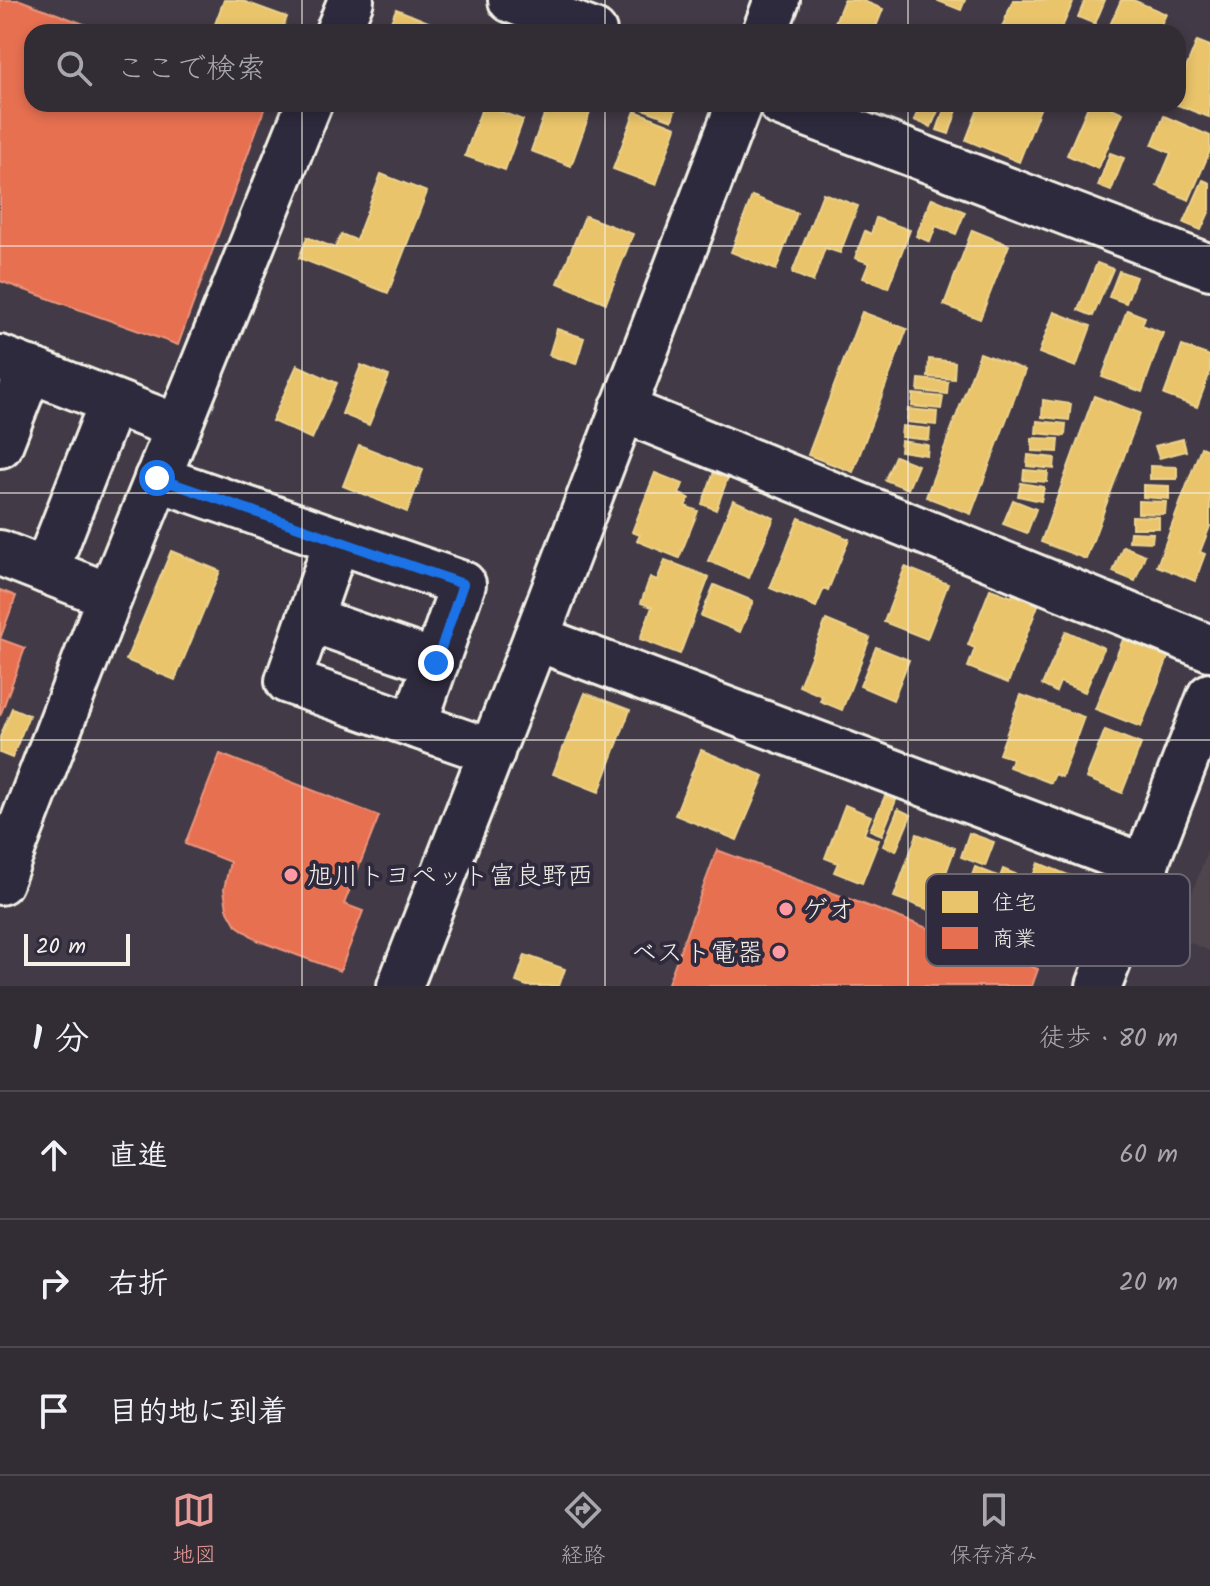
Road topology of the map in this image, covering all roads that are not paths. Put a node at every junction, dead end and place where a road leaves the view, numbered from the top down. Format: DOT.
graph roads {
  1 [pos="351,0"];
  2 [pos="511,0"];
  3 [pos="777,0"];
  4 [pos="341,24"];
  5 [pos="573,24"];
  6 [pos="768,24"];
  7 [pos="306,112"];
  8 [pos="736,112"];
  9 [pos="802,112"];
  10 [pos="1210,267"];
  11 [pos="15,364"];
  12 [pos="112,402"];
  13 [pos="622,409"];
  14 [pos="178,427"];
  15 [pos="0,445"];
  16 [pos="157,478"];
  17 [pos="337,540"];
  18 [pos="0,553"];
  19 [pos="46,571"];
  20 [pos="110,596"];
  21 [pos="310,619"];
  22 [pos="536,638"];
  23 [pos="1210,648"];
  24 [pos="436,663"];
  25 [pos="1210,696"];
  26 [pos="414,725"];
  27 [pos="492,752"];
  28 [pos="1146,867"];
  29 [pos="2,869"];
  30 [pos="1143,874"];
  31 [pos="1107,966"];
  32 [pos="400,986"];
  33 [pos="1099,986"];
  1 -- 4 [label="street"];
  2 -- 5 [label="street"];
  3 -- 6 [label="street"];
  7 -- 14 [label="street"];
  8 -- 13 [label="street"];
  9 -- 10 [label="street"];
  11 -- 12 [label="street"];
  11 -- 15 [label="street"];
  12 -- 14 [label="street"];
  12 -- 19 [label="street"];
  13 -- 22 [label="street"];
  13 -- 23 [label="street"];
  14 -- 16 [label="street"];
  16 -- 17 [label="street"];
  16 -- 20 [label="street"];
  17 -- 21 [label="street"];
  17 -- 24 [label="street"];
  18 -- 19 [label="street"];
  19 -- 20 [label="street"];
  20 -- 29 [label="street"];
  21 -- 24 [label="street"];
  21 -- 26 [label="street"];
  22 -- 27 [label="street"];
  22 -- 28 [label="street"];
  24 -- 26 [label="street"];
  25 -- 28 [label="street"];
  26 -- 27 [label="street"];
  27 -- 32 [label="street"];
  28 -- 30 [label="street"];
  31 -- 33 [label="street"];
}
